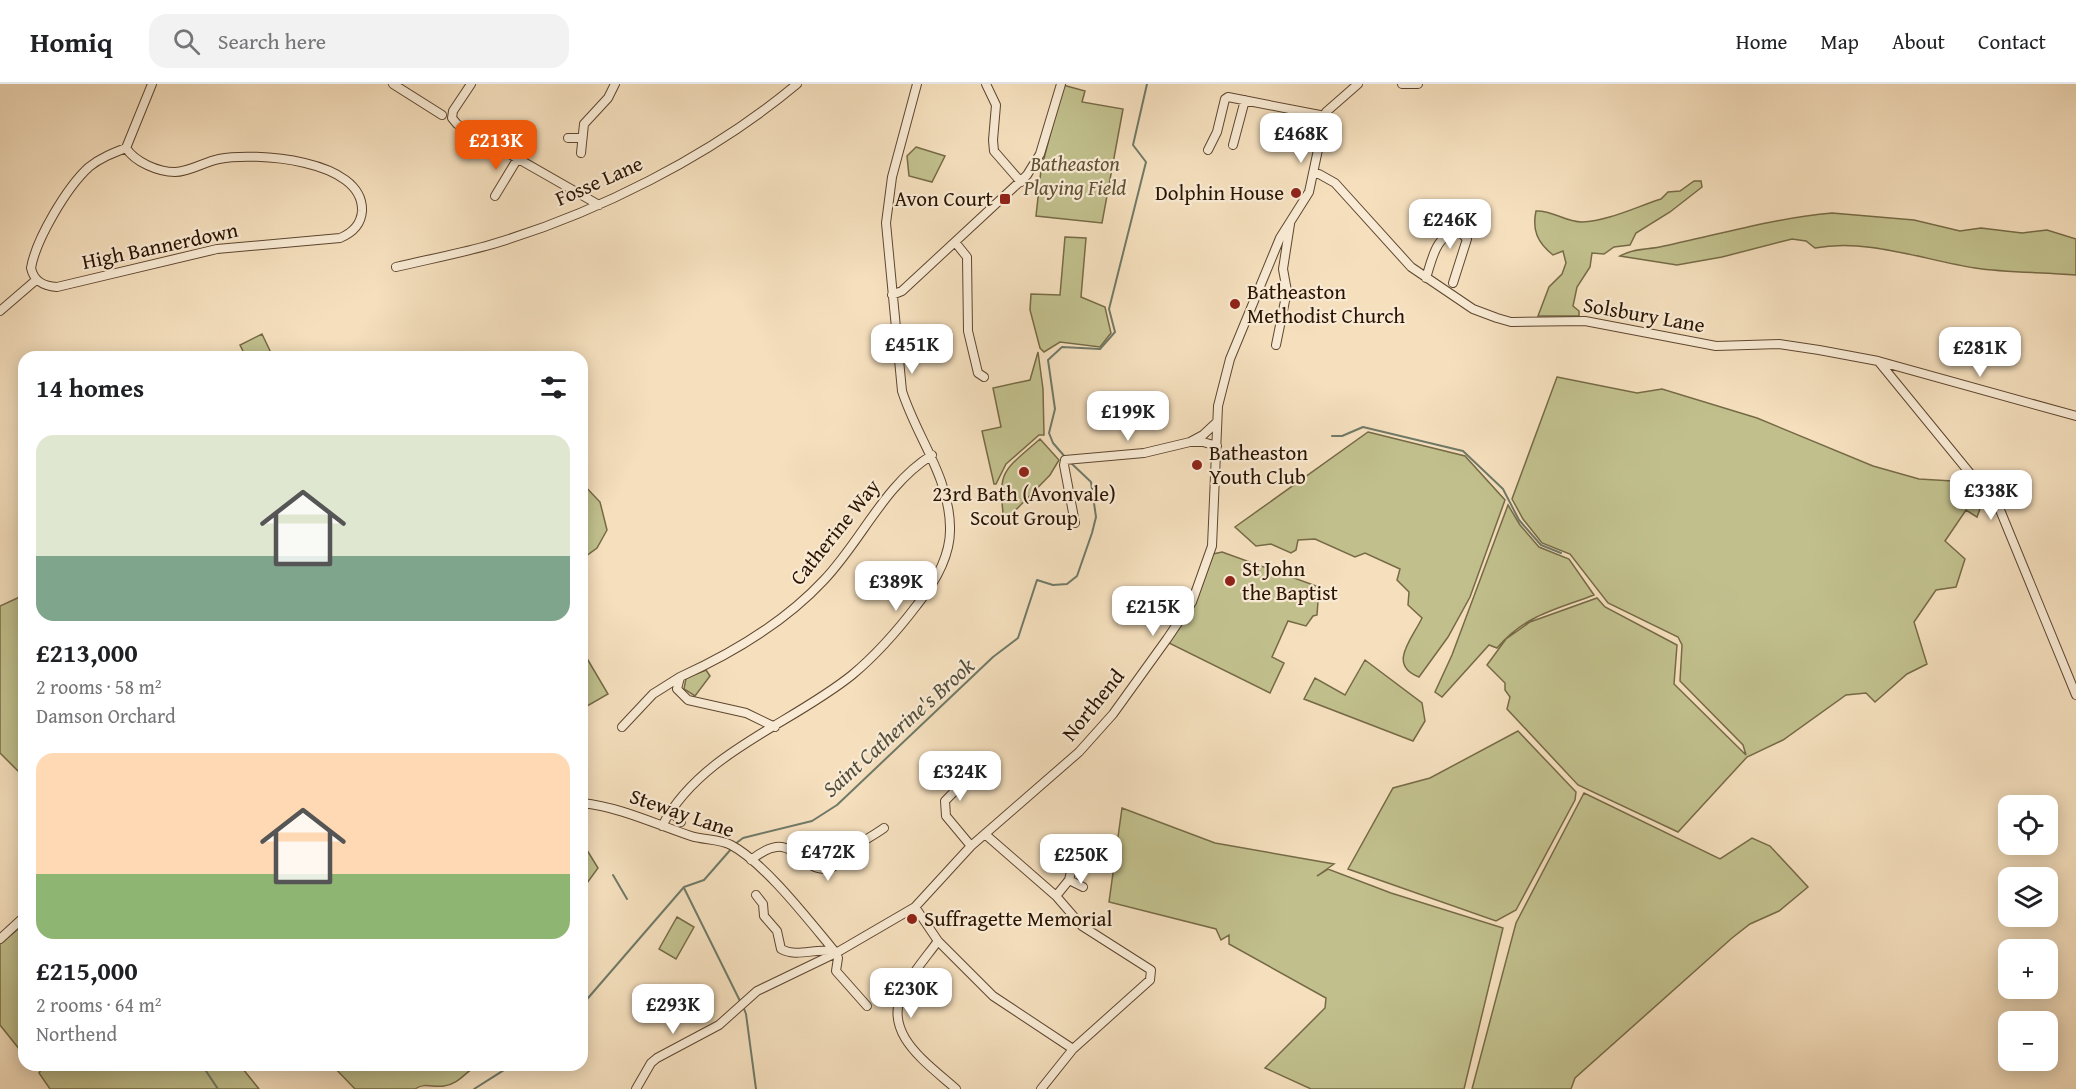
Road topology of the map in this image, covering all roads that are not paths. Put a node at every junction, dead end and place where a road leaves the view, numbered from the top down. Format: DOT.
graph roads {
  1 [pos="152,84"];
  2 [pos="393,84"];
  3 [pos="471,84"];
  4 [pos="615,84"];
  5 [pos="797,84"];
  6 [pos="917,84"];
  7 [pos="986,84"];
  8 [pos="1061,84"];
  9 [pos="1358,84"];
  10 [pos="1402,84"];
  11 [pos="1418,84"];
  12 [pos="1245,100"];
  13 [pos="1326,114"];
  14 [pos="442,115"];
  15 [pos="568,138"];
  16 [pos="582,138"];
  17 [pos="1233,145"];
  18 [pos="126,148"];
  19 [pos="1208,150"];
  20 [pos="581,153"];
  21 [pos="518,158"];
  22 [pos="1313,174"];
  23 [pos="1021,182"];
  24 [pos="495,196"];
  25 [pos="599,205"];
  26 [pos="1290,223"];
  27 [pos="955,242"];
  28 [pos="396,267"];
  29 [pos="1426,278"];
  30 [pos="36,280"];
  31 [pos="1453,283"];
  32 [pos="891,295"];
  33 [pos="0,312"];
  34 [pos="1276,345"];
  35 [pos="1878,362"];
  36 [pos="984,377"];
  37 [pos="2076,416"];
  38 [pos="1217,422"];
  39 [pos="1190,441"];
  40 [pos="1216,446"];
  41 [pos="932,455"];
  42 [pos="1075,523"];
  43 [pos="680,677"];
  44 [pos="2076,695"];
  45 [pos="622,727"];
  46 [pos="775,727"];
  47 [pos="984,761"];
  48 [pos="588,804"];
  49 [pos="671,811"];
  50 [pos="681,822"];
  51 [pos="662,826"];
  52 [pos="884,828"];
  53 [pos="986,835"];
  54 [pos="971,846"];
  55 [pos="1074,859"];
  56 [pos="751,860"];
  57 [pos="1069,880"];
  58 [pos="1083,887"];
  59 [pos="756,895"];
  60 [pos="1056,896"];
  61 [pos="915,907"];
  62 [pos="18,922"];
  63 [pos="0,939"];
  64 [pos="938,941"];
  65 [pos="836,953"];
  66 [pos="867,1006"];
  67 [pos="1073,1049"];
  68 [pos="636,1089"];
  69 [pos="956,1089"];
  70 [pos="1041,1089"];
  1 -- 18 [label="street"];
  2 -- 14 [label="street"];
  3 -- 21 [label="street"];
  4 -- 16 [label="street"];
  5 -- 25 [label="street, Fosse Lane"];
  6 -- 32 [label="street"];
  7 -- 23 [label="street"];
  8 -- 23 [label="street"];
  9 -- 13 [label="street"];
  10 -- 11 [label="street"];
  12 -- 13 [label="street"];
  12 -- 17 [label="street"];
  12 -- 19 [label="street"];
  13 -- 22 [label="street, Northend"];
  15 -- 16 [label="street"];
  16 -- 20 [label="street"];
  18 -- 30 [label="street"];
  18 -- 30 [label="street, High Bannerdown"];
  21 -- 24 [label="street"];
  21 -- 25 [label="street"];
  22 -- 26 [label="street, Northend"];
  22 -- 29 [label="street, Solsbury Lane"];
  23 -- 27 [label="street"];
  25 -- 28 [label="street, Fosse Lane"];
  26 -- 34 [label="street"];
  26 -- 38 [label="street, Northend"];
  27 -- 32 [label="street"];
  27 -- 36 [label="street"];
  29 -- 31 [label="street"];
  29 -- 35 [label="street, Solsbury Lane"];
  30 -- 33 [label="street"];
  32 -- 41 [label="street"];
  35 -- 37 [label="street, Solsbury Lane"];
  35 -- 44 [label="street"];
  38 -- 39 [label="street"];
  38 -- 40 [label="street, Northend"];
  39 -- 40 [label="street"];
  39 -- 42 [label="street"];
  40 -- 53 [label="street, Northend"];
  41 -- 43 [label="street, Catherine Way"];
  41 -- 46 [label="street"];
  43 -- 45 [label="street, Catherine Way"];
  43 -- 46 [label="street"];
  46 -- 49 [label="street"];
  47 -- 54 [label="street"];
  48 -- 51 [label="street, Steway Lane"];
  49 -- 50 [label="street"];
  49 -- 51 [label="street"];
  51 -- 56 [label="street, Steway Lane"];
  52 -- 56 [label="street"];
  53 -- 54 [label="street, Northend"];
  53 -- 60 [label="street"];
  54 -- 61 [label="street, Northend"];
  55 -- 57 [label="street"];
  56 -- 65 [label="street, Steway Lane"];
  57 -- 58 [label="street"];
  57 -- 60 [label="street"];
  59 -- 65 [label="street"];
  60 -- 67 [label="street"];
  61 -- 64 [label="street"];
  61 -- 65 [label="street, Northend"];
  62 -- 63 [label="street"];
  64 -- 67 [label="street"];
  64 -- 69 [label="street"];
  65 -- 66 [label="street"];
  65 -- 68 [label="street, Northend"];
  67 -- 70 [label="street"];
}
